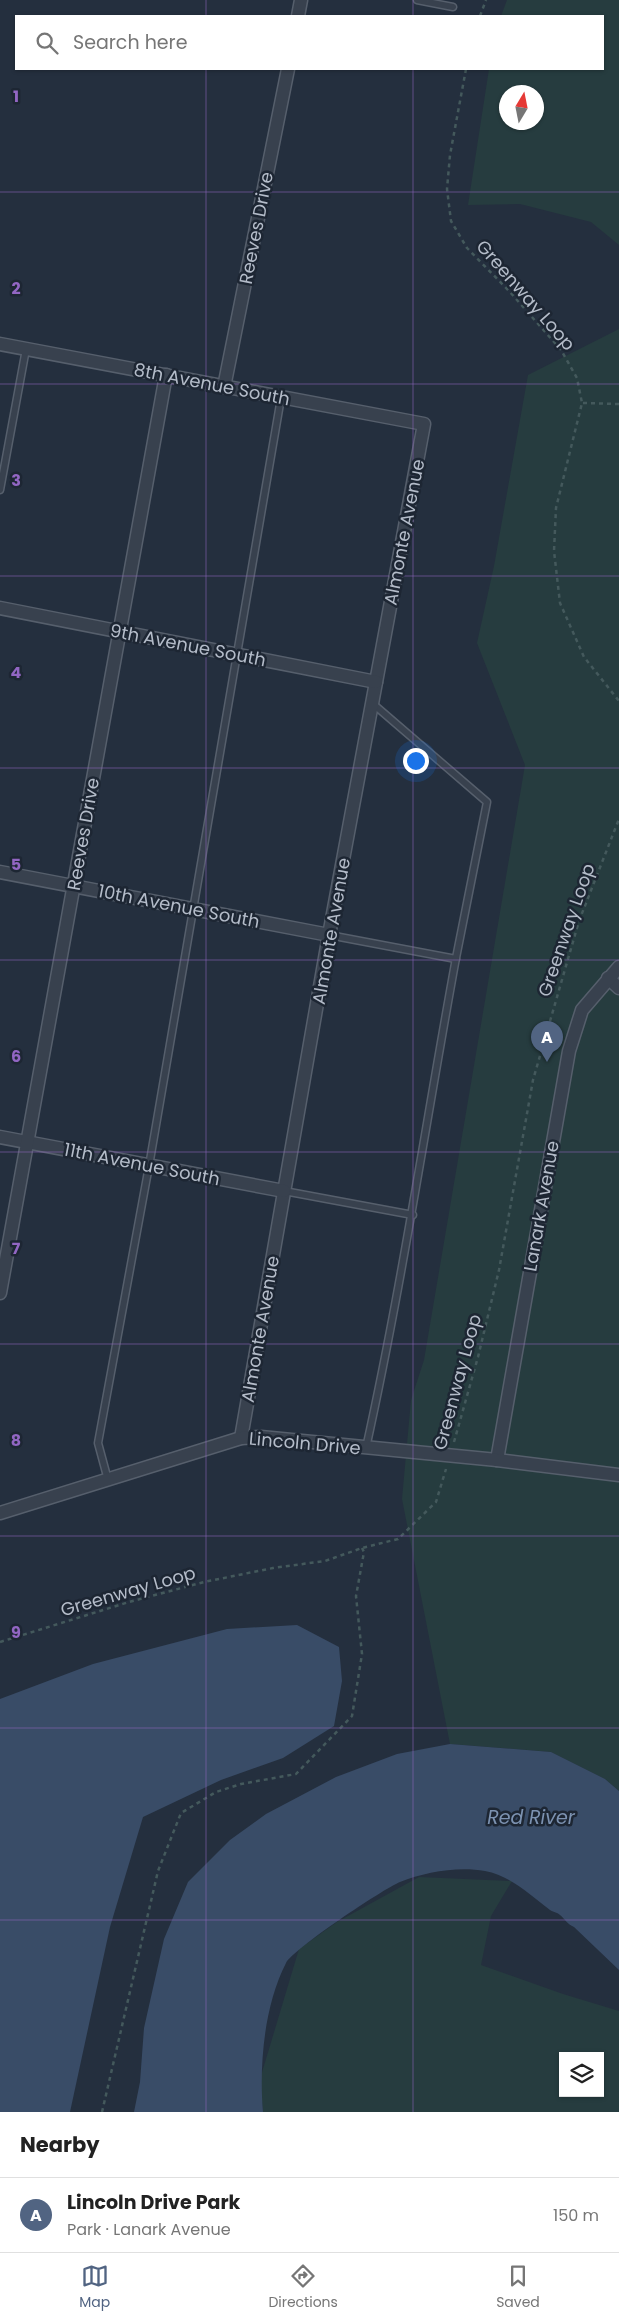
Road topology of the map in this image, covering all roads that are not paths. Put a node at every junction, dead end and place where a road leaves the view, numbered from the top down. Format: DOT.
graph roads {
  1 [pos="301,0"];
  2 [pos="417,0"];
  3 [pos="453,7"];
  4 [pos="298,15"];
  5 [pos="288,70"];
  6 [pos="0,344"];
  7 [pos="26,349"];
  8 [pos="166,375"];
  9 [pos="224,387"];
  10 [pos="282,398"];
  11 [pos="424,424"];
  12 [pos="0,490"];
  13 [pos="0,608"];
  14 [pos="119,631"];
  15 [pos="237,654"];
  16 [pos="376,682"];
  17 [pos="372,703"];
  18 [pos="0,872"];
  19 [pos="74,886"];
  20 [pos="193,909"];
  21 [pos="329,935"];
  22 [pos="456,959"];
  23 [pos="619,967"];
  24 [pos="608,978"];
  25 [pos="619,988"];
  26 [pos="0,1137"];
  27 [pos="27,1142"];
  28 [pos="149,1166"];
  29 [pos="284,1191"];
  30 [pos="413,1215"];
  31 [pos="0,1293"];
  32 [pos="241,1438"];
  33 [pos="366,1448"];
  34 [pos="497,1460"];
  35 [pos="619,1475"];
  36 [pos="108,1480"];
  37 [pos="0,1513"];
  1 -- 4 [label="street"];
  2 -- 3 [label="lane"];
  5 -- 9 [label="street, Reeves Drive"];
  6 -- 7 [label="street, 8th Avenue South"];
  7 -- 8 [label="street, 8th Avenue South"];
  7 -- 12 [label="lane"];
  8 -- 9 [label="street, 8th Avenue South"];
  8 -- 14 [label="street, Reeves Drive"];
  9 -- 10 [label="street, 8th Avenue South"];
  10 -- 11 [label="street, 8th Avenue South"];
  10 -- 15 [label="lane"];
  11 -- 16 [label="street, Almonte Avenue"];
  13 -- 14 [label="street, 9th Avenue South"];
  14 -- 15 [label="street, 9th Avenue South"];
  14 -- 19 [label="street, Reeves Drive"];
  15 -- 16 [label="street, 9th Avenue South"];
  15 -- 20 [label="lane"];
  16 -- 17 [label="street, Almonte Avenue"];
  17 -- 21 [label="street, Almonte Avenue"];
  17 -- 22 [label="lane"];
  18 -- 19 [label="street, 10th Avenue South"];
  19 -- 20 [label="street, 10th Avenue South"];
  19 -- 27 [label="street, Reeves Drive"];
  20 -- 21 [label="street, 10th Avenue South"];
  20 -- 28 [label="lane"];
  21 -- 22 [label="lane"];
  21 -- 29 [label="street, Almonte Avenue"];
  22 -- 30 [label="lane"];
  23 -- 24 [label="street, Lanark Avenue"];
  24 -- 25 [label="street"];
  24 -- 34 [label="street, Lanark Avenue"];
  26 -- 27 [label="street, 11th Avenue South"];
  27 -- 28 [label="street, 11th Avenue South"];
  27 -- 31 [label="street, Reeves Drive"];
  28 -- 29 [label="street, 11th Avenue South"];
  28 -- 36 [label="lane"];
  29 -- 30 [label="lane"];
  29 -- 32 [label="street, Almonte Avenue"];
  30 -- 33 [label="lane"];
  32 -- 33 [label="street, Lincoln Drive"];
  32 -- 36 [label="street, Lincoln Drive"];
  33 -- 34 [label="street, Lincoln Drive"];
  34 -- 35 [label="street, Lincoln Drive"];
  36 -- 37 [label="street, Lincoln Drive"];
}
